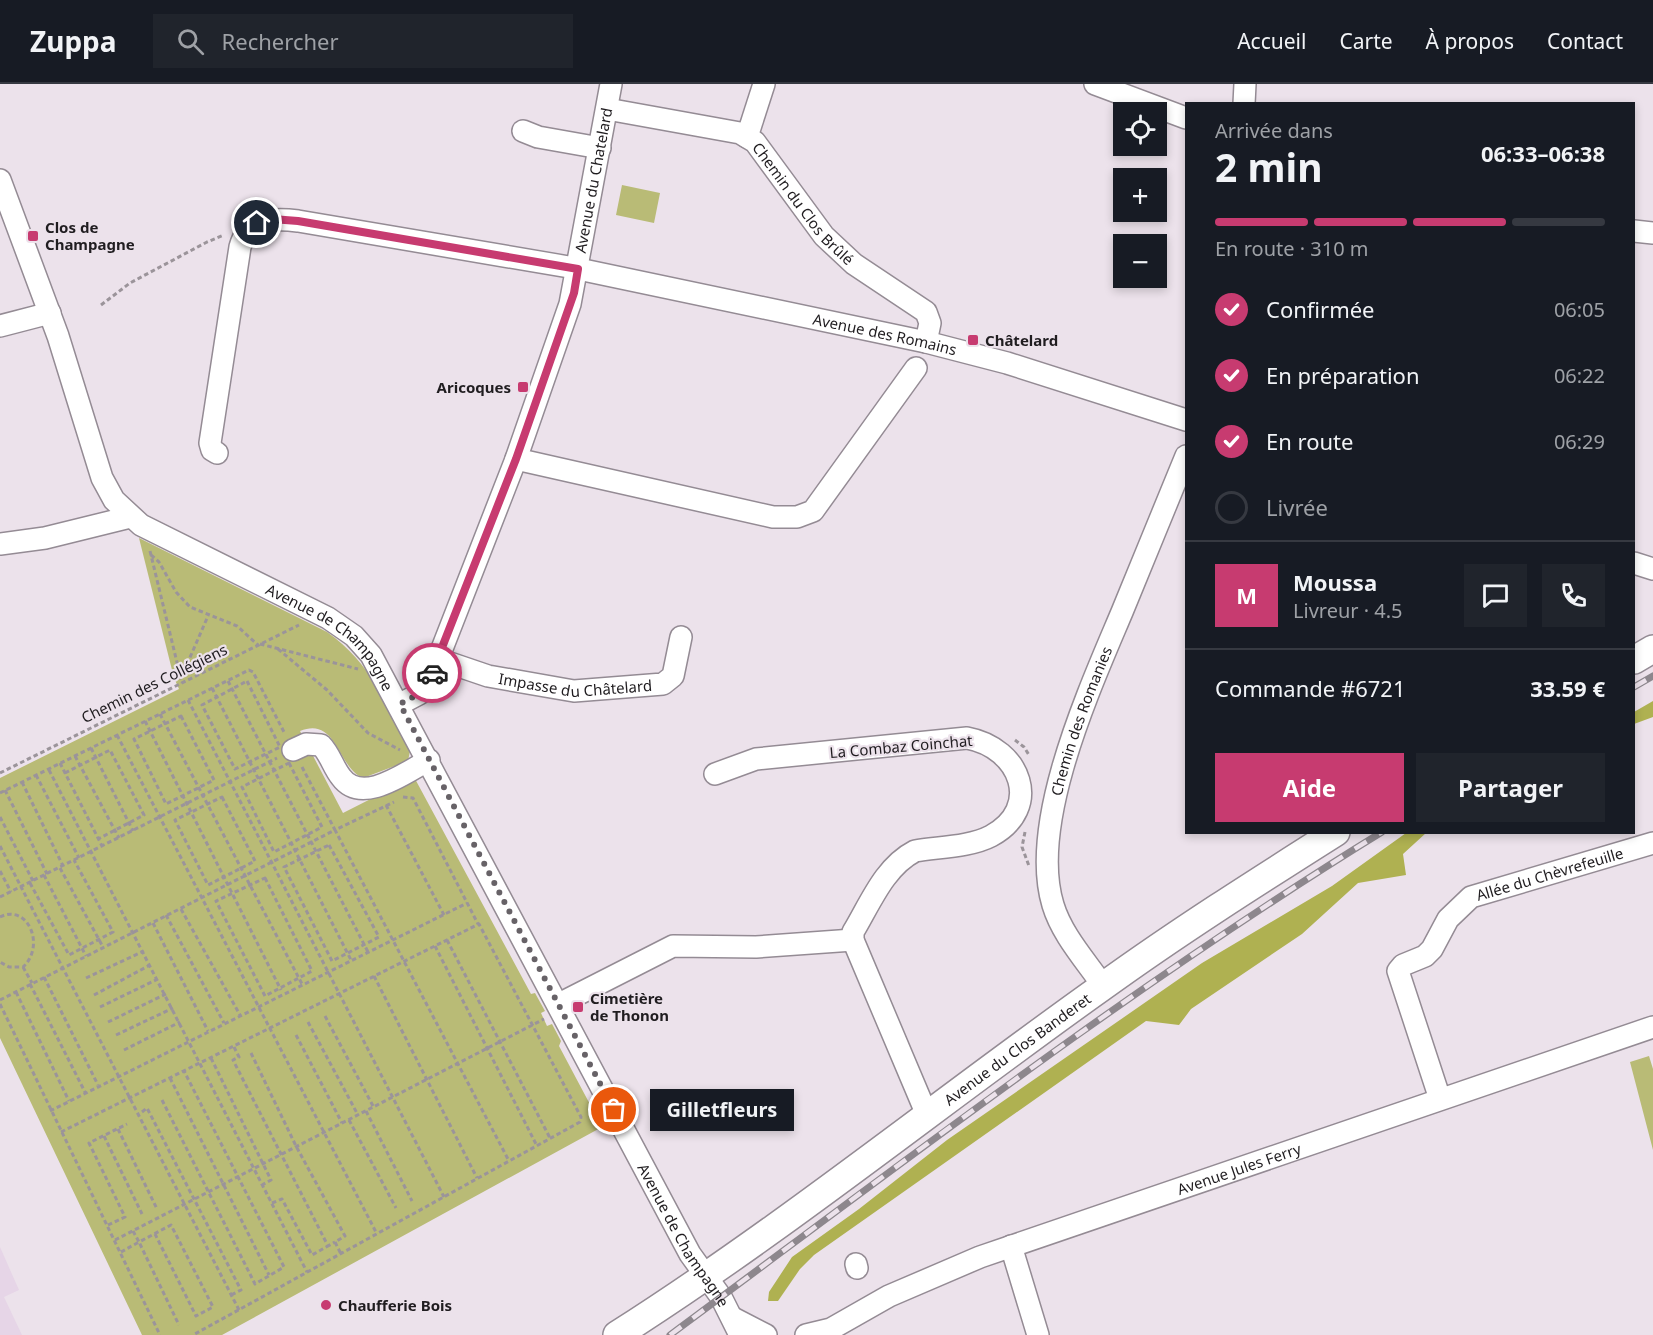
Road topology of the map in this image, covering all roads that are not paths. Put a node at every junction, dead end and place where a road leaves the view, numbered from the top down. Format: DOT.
graph roads {
  1 [pos="611,84"];
  2 [pos="764,84"];
  3 [pos="1095,84"];
  4 [pos="1245,84"];
  5 [pos="1244,102"];
  6 [pos="607,109"];
  7 [pos="1185,118"];
  8 [pos="523,131"];
  9 [pos="747,137"];
  10 [pos="600,148"];
  11 [pos="0,180"];
  12 [pos="1635,231"];
  13 [pos="1653,233"];
  14 [pos="578,269"];
  15 [pos="50,313"];
  16 [pos="0,326"];
  17 [pos="926,342"];
  18 [pos="916,368"];
  19 [pos="1185,420"];
  20 [pos="217,453"];
  21 [pos="1185,458"];
  22 [pos="516,459"];
  23 [pos="130,517"];
  24 [pos="0,544"];
  25 [pos="1635,563"];
  26 [pos="1653,569"];
  27 [pos="681,637"];
  28 [pos="1653,649"];
  29 [pos="438,659"];
  30 [pos="1635,659"];
  31 [pos="400,704"];
  32 [pos="293,750"];
  33 [pos="429,760"];
  34 [pos="716,774"];
  35 [pos="1333,834"];
  36 [pos="1653,843"];
  37 [pos="1439,937"];
  38 [pos="853,940"];
  39 [pos="1446,960"];
  40 [pos="1103,986"];
  41 [pos="560,1007"];
  42 [pos="1653,1027"];
  43 [pos="1440,1099"];
  44 [pos="927,1115"];
  45 [pos="1011,1246"];
  46 [pos="706,1277"];
  47 [pos="736,1327"];
  48 [pos="815,1333"];
  49 [pos="617,1335"];
  50 [pos="766,1335"];
  51 [pos="1038,1335"];
  1 -- 6 [label="street, Avenue du Chatelard"];
  2 -- 9 [label="street"];
  3 -- 7 [label="street"];
  4 -- 5 [label="street"];
  6 -- 9 [label="street, Chemin du Clos Brûlé"];
  6 -- 10 [label="street, Avenue du Chatelard"];
  8 -- 10 [label="street"];
  9 -- 17 [label="street, Chemin du Clos Brûlé"];
  10 -- 14 [label="street, Avenue du Chatelard"];
  11 -- 15 [label="street, Avenue de Champagne"];
  12 -- 13 [label="street"];
  14 -- 17 [label="street, Avenue des Romains"];
  14 -- 20 [label="street, Avenue des Romains"];
  14 -- 22 [label="street, Avenue du Chatelard"];
  15 -- 16 [label="street"];
  15 -- 23 [label="street, Avenue de Champagne"];
  17 -- 19 [label="street, Avenue des Romains"];
  18 -- 22 [label="street"];
  21 -- 40 [label="street, Chemin des Romanies"];
  22 -- 29 [label="street, Avenue du Chatelard"];
  23 -- 24 [label="street"];
  23 -- 31 [label="street, Avenue de Champagne"];
  25 -- 26 [label="street"];
  27 -- 29 [label="street, Impasse du Châtelard"];
  28 -- 30 [label="main road"];
  29 -- 31 [label="street, Avenue du Chatelard"];
  31 -- 33 [label="street, Avenue de Champagne"];
  32 -- 33 [label="street"];
  33 -- 41 [label="street, Avenue de Champagne"];
  34 -- 38 [label="street, La Combaz Coinchat"];
  35 -- 40 [label="main road, Avenue du Clos Banderet"];
  36 -- 37 [label="street, Allée du Chèvrefeuille"];
  37 -- 39 [label="street"];
  37 -- 43 [label="street, Allée du Chèvrefeuille"];
  38 -- 41 [label="street"];
  38 -- 44 [label="street"];
  40 -- 44 [label="main road, Avenue du Clos Banderet"];
  41 -- 46 [label="street, Avenue de Champagne"];
  42 -- 43 [label="street, Avenue Jules Ferry"];
  43 -- 45 [label="street, Avenue Jules Ferry"];
  44 -- 46 [label="main road, Avenue du Clos Banderet"];
  45 -- 48 [label="street, Avenue Jules Ferry"];
  45 -- 51 [label="street"];
  46 -- 47 [label="street, Avenue de Champagne"];
  46 -- 49 [label="main road, Avenue du Clos Banderet"];
  47 -- 50 [label="street"];
}
